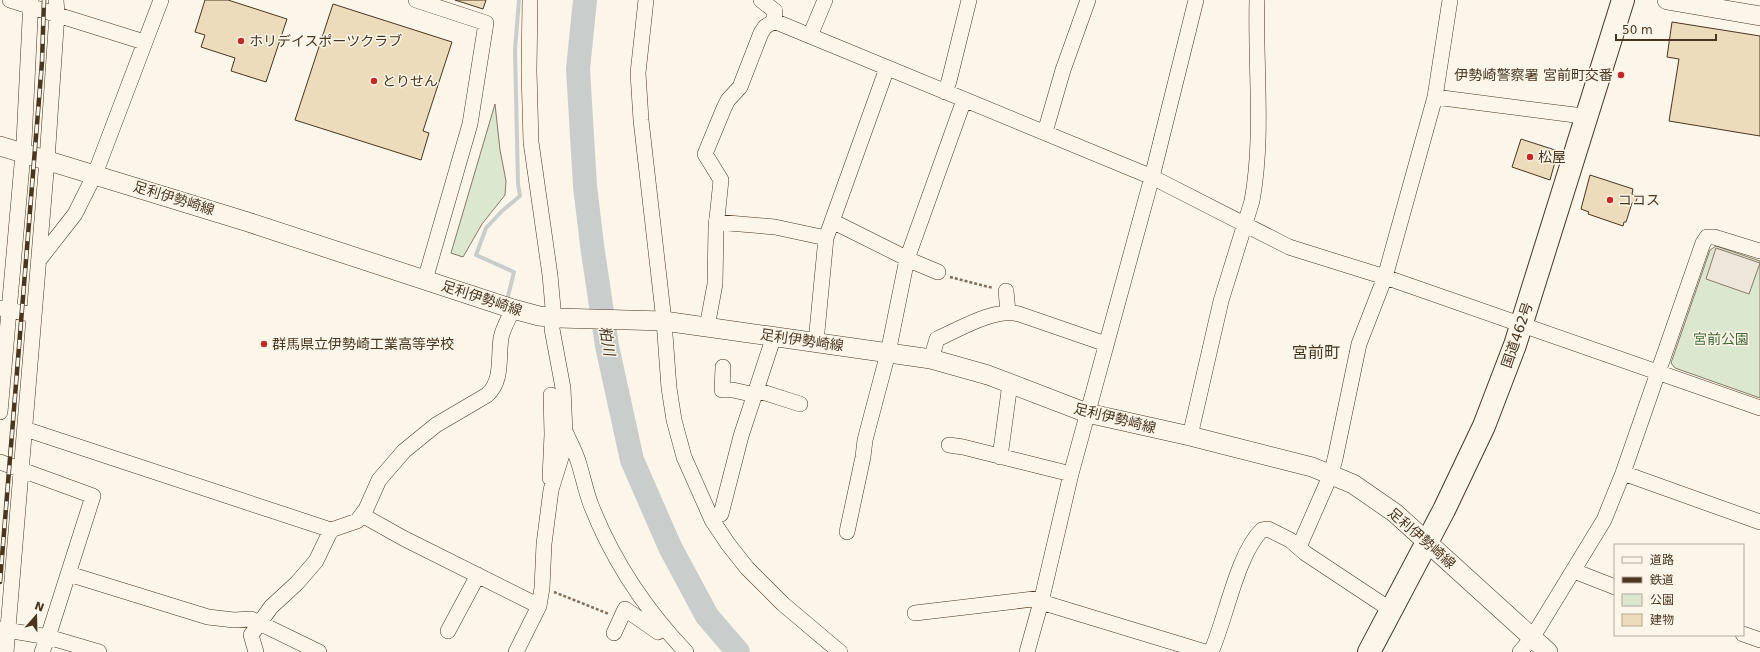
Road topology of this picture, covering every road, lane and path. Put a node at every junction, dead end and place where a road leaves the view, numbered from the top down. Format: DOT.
graph roads {
  1 [pos="10,0"];
  2 [pos="161,0"];
  3 [pos="416,0"];
  4 [pos="530,0"];
  5 [pos="646,0"];
  6 [pos="761,0"];
  7 [pos="825,0"];
  8 [pos="969,0"];
  9 [pos="1088,0"];
  10 [pos="1196,0"];
  11 [pos="1258,0"];
  12 [pos="1450,0"];
  13 [pos="1623,0"];
  14 [pos="1667,0"];
  15 [pos="31,3"];
  16 [pos="56,7"];
  17 [pos="1760,16"];
  18 [pos="778,22"];
  19 [pos="810,36"];
  20 [pos="144,42"];
  21 [pos="887,68"];
  22 [pos="945,92"];
  23 [pos="1435,97"];
  24 [pos="964,100"];
  25 [pos="1587,117"];
  26 [pos="1045,132"];
  27 [pos="0,146"];
  28 [pos="22,153"];
  29 [pos="47,160"];
  30 [pos="95,174"];
  31 [pos="1152,177"];
  32 [pos="832,221"];
  33 [pos="716,222"];
  34 [pos="1245,225"];
  35 [pos="826,238"];
  36 [pos="1760,252"];
  37 [pos="907,259"];
  38 [pos="39,260"];
  39 [pos="938,272"];
  40 [pos="1384,278"];
  41 [pos="425,280"];
  42 [pos="1006,291"];
  43 [pos="4,309"];
  44 [pos="513,309"];
  45 [pos="1008,312"];
  46 [pos="34,315"];
  47 [pos="555,318"];
  48 [pos="661,321"];
  49 [pos="1521,326"];
  50 [pos="707,327"];
  51 [pos="774,336"];
  52 [pos="816,342"];
  53 [pos="1106,344"];
  54 [pos="888,353"];
  55 [pos="931,360"];
  56 [pos="724,367"];
  57 [pos="1659,373"];
  58 [pos="1011,384"];
  59 [pos="756,392"];
  60 [pos="551,395"];
  61 [pos="800,404"];
  62 [pos="1760,408"];
  63 [pos="0,412"];
  64 [pos="1087,413"];
  65 [pos="25,429"];
  66 [pos="565,432"];
  67 [pos="1190,436"];
  68 [pos="949,446"];
  69 [pos="1000,457"];
  70 [pos="0,462"];
  71 [pos="21,470"];
  72 [pos="1623,473"];
  73 [pos="1071,474"];
  74 [pos="1331,474"];
  75 [pos="551,490"];
  76 [pos="362,514"];
  77 [pos="721,514"];
  78 [pos="1760,522"];
  79 [pos="331,530"];
  80 [pos="847,532"];
  81 [pos="1428,542"];
  82 [pos="1299,547"];
  83 [pos="1574,571"];
  84 [pos="69,574"];
  85 [pos="478,575"];
  86 [pos="1614,587"];
  87 [pos="542,588"];
  88 [pos="1042,600"];
  89 [pos="539,606"];
  90 [pos="1391,610"];
  91 [pos="914,613"];
  92 [pos="620,619"];
  93 [pos="261,622"];
  94 [pos="663,628"];
  95 [pos="4,630"];
  96 [pos="448,631"];
  97 [pos="614,633"];
  98 [pos="1744,634"];
  99 [pos="48,637"];
  100 [pos="1760,640"];
  101 [pos="1526,645"];
  102 [pos="6,652"];
  103 [pos="42,652"];
  104 [pos="99,652"];
  105 [pos="256,652"];
  106 [pos="319,652"];
  107 [pos="516,652"];
  108 [pos="686,652"];
  109 [pos="840,652"];
  110 [pos="1027,652"];
  111 [pos="1205,652"];
  112 [pos="1211,652"];
  113 [pos="1369,652"];
  114 [pos="1548,652"];
  1 -- 15 [label="street"];
  2 -- 20 [label="street"];
  3 -- 41 [label="street"];
  4 -- 47 [label="street"];
  5 -- 48 [label="street"];
  6 -- 18 [label="street"];
  7 -- 19 [label="street"];
  8 -- 22 [label="street"];
  9 -- 26 [label="street"];
  10 -- 31 [label="street"];
  11 -- 34 [label="street"];
  12 -- 23 [label="street"];
  13 -- 25 [label="highway, 国道462号"];
  14 -- 17 [label="main road"];
  15 -- 16 [label="street"];
  15 -- 28 [label="street"];
  16 -- 20 [label="street"];
  16 -- 29 [label="street"];
  18 -- 19 [label="street"];
  18 -- 33 [label="street"];
  19 -- 21 [label="street"];
  20 -- 30 [label="street"];
  21 -- 22 [label="street"];
  21 -- 32 [label="street"];
  22 -- 24 [label="street"];
  23 -- 25 [label="street"];
  23 -- 40 [label="street"];
  24 -- 26 [label="street"];
  24 -- 37 [label="street"];
  25 -- 49 [label="highway, 国道462号"];
  26 -- 31 [label="street"];
  27 -- 28 [label="main road, 足利伊勢崎線"];
  28 -- 29 [label="main road, 足利伊勢崎線"];
  28 -- 43 [label="street"];
  29 -- 30 [label="main road, 足利伊勢崎線"];
  29 -- 38 [label="street"];
  30 -- 38 [label="street"];
  30 -- 41 [label="main road, 足利伊勢崎線"];
  31 -- 34 [label="street"];
  31 -- 53 [label="street"];
  32 -- 35 [label="street"];
  32 -- 37 [label="street"];
  33 -- 35 [label="street"];
  33 -- 50 [label="street"];
  34 -- 40 [label="street"];
  34 -- 67 [label="street"];
  35 -- 52 [label="street"];
  36 -- 57 [label="street"];
  37 -- 39 [label="street"];
  37 -- 54 [label="street"];
  38 -- 46 [label="street"];
  39 -- 42 [label="path"];
  40 -- 49 [label="street"];
  40 -- 74 [label="street"];
  41 -- 44 [label="main road, 足利伊勢崎線"];
  42 -- 45 [label="street"];
  43 -- 46 [label="street"];
  43 -- 63 [label="street"];
  44 -- 47 [label="main road, 足利伊勢崎線"];
  44 -- 76 [label="street"];
  45 -- 53 [label="street"];
  45 -- 55 [label="street"];
  46 -- 65 [label="street"];
  47 -- 48 [label="main road, 足利伊勢崎線"];
  47 -- 66 [label="street"];
  48 -- 50 [label="main road, 足利伊勢崎線"];
  48 -- 109 [label="street"];
  49 -- 57 [label="street"];
  49 -- 81 [label="highway, 国道462号"];
  50 -- 51 [label="main road, 足利伊勢崎線"];
  51 -- 52 [label="main road, 足利伊勢崎線"];
  51 -- 59 [label="street"];
  52 -- 54 [label="main road, 足利伊勢崎線"];
  53 -- 64 [label="street"];
  54 -- 55 [label="main road, 足利伊勢崎線"];
  54 -- 80 [label="street"];
  55 -- 58 [label="main road, 足利伊勢崎線"];
  56 -- 59 [label="street"];
  57 -- 62 [label="street"];
  57 -- 72 [label="street"];
  58 -- 64 [label="main road, 足利伊勢崎線"];
  58 -- 69 [label="street"];
  59 -- 61 [label="street"];
  59 -- 77 [label="street"];
  60 -- 75 [label="street"];
  64 -- 67 [label="main road, 足利伊勢崎線"];
  64 -- 73 [label="street"];
  65 -- 71 [label="street"];
  65 -- 79 [label="street"];
  66 -- 75 [label="street"];
  66 -- 94 [label="street"];
  67 -- 74 [label="main road, 足利伊勢崎線"];
  68 -- 69 [label="street"];
  69 -- 73 [label="street"];
  70 -- 71 [label="street"];
  71 -- 84 [label="street"];
  71 -- 95 [label="street"];
  72 -- 78 [label="street"];
  72 -- 83 [label="street"];
  73 -- 88 [label="street"];
  74 -- 81 [label="main road, 足利伊勢崎線"];
  74 -- 82 [label="street"];
  75 -- 87 [label="street"];
  76 -- 79 [label="street"];
  76 -- 85 [label="street"];
  79 -- 93 [label="street"];
  81 -- 90 [label="highway, 国道462号"];
  81 -- 101 [label="main road, 足利伊勢崎線"];
  82 -- 90 [label="street"];
  82 -- 112 [label="street"];
  83 -- 86 [label="street"];
  83 -- 101 [label="street"];
  84 -- 93 [label="street"];
  84 -- 99 [label="street"];
  85 -- 89 [label="street"];
  85 -- 96 [label="street"];
  87 -- 89 [label="street"];
  87 -- 92 [label="path"];
  88 -- 91 [label="street"];
  88 -- 110 [label="street"];
  88 -- 111 [label="street"];
  89 -- 107 [label="street"];
  90 -- 113 [label="highway, 国道462号"];
  92 -- 94 [label="street"];
  92 -- 97 [label="street"];
  93 -- 105 [label="street"];
  93 -- 106 [label="street"];
  94 -- 108 [label="street"];
  95 -- 99 [label="street"];
  95 -- 102 [label="street"];
  98 -- 100 [label="street"];
  99 -- 103 [label="street"];
  99 -- 104 [label="street"];
  101 -- 114 [label="main road, 足利伊勢崎線"];
}
